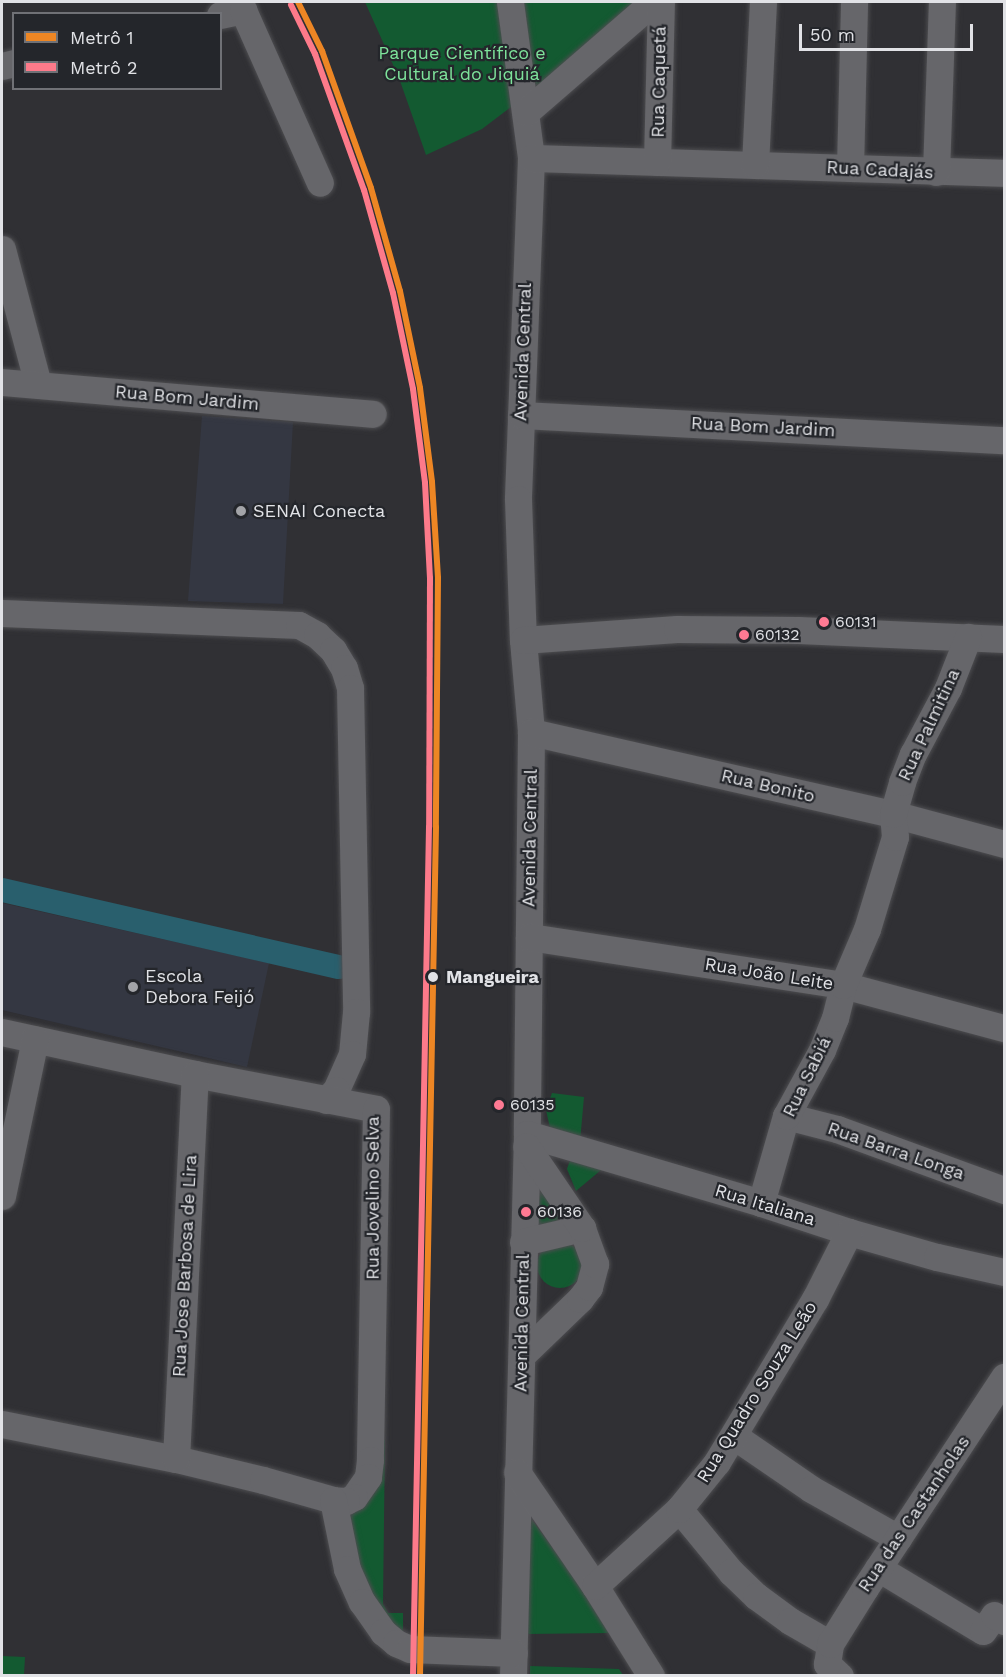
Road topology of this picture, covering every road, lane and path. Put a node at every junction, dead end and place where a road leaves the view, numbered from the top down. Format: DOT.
graph roads {
  1 [pos="510,2"];
  2 [pos="653,2"];
  3 [pos="661,2"];
  4 [pos="763,2"];
  5 [pos="854,2"];
  6 [pos="942,2"];
  7 [pos="222,15"];
  8 [pos="526,112"];
  9 [pos="531,158"];
  10 [pos="657,162"];
  11 [pos="756,165"];
  12 [pos="850,168"];
  13 [pos="936,172"];
  14 [pos="1005,173"];
  15 [pos="320,183"];
  16 [pos="2,249"];
  17 [pos="2,382"];
  18 [pos="38,384"];
  19 [pos="374,414"];
  20 [pos="520,415"];
  21 [pos="1005,440"];
  22 [pos="2,613"];
  23 [pos="968,637"];
  24 [pos="1005,639"];
  25 [pos="523,640"];
  26 [pos="531,732"];
  27 [pos="893,814"];
  28 [pos="1005,844"];
  29 [pos="529,937"];
  30 [pos="843,986"];
  31 [pos="1005,1028"];
  32 [pos="2,1032"];
  33 [pos="34,1039"];
  34 [pos="195,1074"];
  35 [pos="326,1100"];
  36 [pos="786,1116"];
  37 [pos="526,1140"];
  38 [pos="1005,1190"];
  39 [pos="2,1196"];
  40 [pos="761,1203"];
  41 [pos="582,1228"];
  42 [pos="849,1233"];
  43 [pos="524,1242"];
  44 [pos="1005,1272"];
  45 [pos="522,1355"];
  46 [pos="1005,1377"];
  47 [pos="2,1424"];
  48 [pos="734,1436"];
  49 [pos="176,1459"];
  50 [pos="517,1472"];
  51 [pos="333,1500"];
  52 [pos="679,1509"];
  53 [pos="898,1538"];
  54 [pos="878,1568"];
  55 [pos="595,1586"];
  56 [pos="1005,1621"];
  57 [pos="833,1657"];
  58 [pos="514,1664"];
  59 [pos="651,1676"];
  1 -- 8 [label="street, Avenida Central"];
  2 -- 8 [label="street"];
  3 -- 10 [label="street, Rua Caquetá"];
  4 -- 11 [label="street"];
  5 -- 12 [label="street"];
  6 -- 13 [label="street"];
  7 -- 15 [label="street"];
  8 -- 9 [label="street, Avenida Central"];
  9 -- 10 [label="street, Rua Cadajás"];
  9 -- 20 [label="street, Avenida Central"];
  10 -- 11 [label="street, Rua Cadajás"];
  11 -- 12 [label="street, Rua Cadajás"];
  12 -- 13 [label="street, Rua Cadajás"];
  13 -- 14 [label="street, Rua Cadajás"];
  16 -- 18 [label="street"];
  17 -- 18 [label="street, Rua Bom Jardim"];
  18 -- 19 [label="street, Rua Bom Jardim"];
  20 -- 21 [label="street, Rua Bom Jardim"];
  20 -- 25 [label="street, Avenida Central"];
  22 -- 35 [label="street"];
  23 -- 24 [label="street"];
  23 -- 25 [label="street"];
  23 -- 27 [label="street, Rua Palmitina"];
  25 -- 26 [label="street, Avenida Central"];
  26 -- 27 [label="street, Rua Bonito"];
  26 -- 29 [label="street, Avenida Central"];
  27 -- 28 [label="street, Rua Bonito"];
  27 -- 30 [label="street, Rua Palmitina"];
  29 -- 30 [label="street, Rua João Leite"];
  29 -- 37 [label="street, Avenida Central"];
  30 -- 31 [label="street, Rua João Leite"];
  30 -- 36 [label="street, Rua Sabiá"];
  32 -- 33 [label="street, Rua Jovelino Selva"];
  33 -- 34 [label="street, Rua Jovelino Selva"];
  33 -- 39 [label="street"];
  34 -- 35 [label="street, Rua Jovelino Selva"];
  34 -- 49 [label="street, Rua Jose Barbosa de Lira"];
  35 -- 51 [label="street, Rua Jovelino Selva"];
  36 -- 38 [label="street, Rua Barra Longa"];
  36 -- 40 [label="street, Rua Sabiá"];
  37 -- 40 [label="street, Rua Italiana"];
  37 -- 41 [label="street"];
  37 -- 43 [label="street, Avenida Central"];
  40 -- 42 [label="street, Rua Italiana"];
  41 -- 43 [label="street"];
  41 -- 45 [label="street"];
  42 -- 44 [label="street, Rua Italiana"];
  42 -- 48 [label="street, Rua Quadro Souza Leão"];
  43 -- 45 [label="street, Avenida Central"];
  45 -- 50 [label="street, Avenida Central"];
  46 -- 53 [label="street, Rua das Castanholas"];
  47 -- 49 [label="street"];
  48 -- 52 [label="street, Rua Quadro Souza Leão"];
  48 -- 53 [label="street"];
  49 -- 51 [label="street"];
  50 -- 55 [label="street"];
  50 -- 58 [label="street, Avenida Central"];
  51 -- 58 [label="street"];
  52 -- 55 [label="street, Rua Quadro Souza Leão"];
  52 -- 57 [label="street"];
  53 -- 54 [label="street, Rua das Castanholas"];
  54 -- 56 [label="street"];
  54 -- 57 [label="street, Rua das Castanholas"];
  55 -- 59 [label="street"];
}
